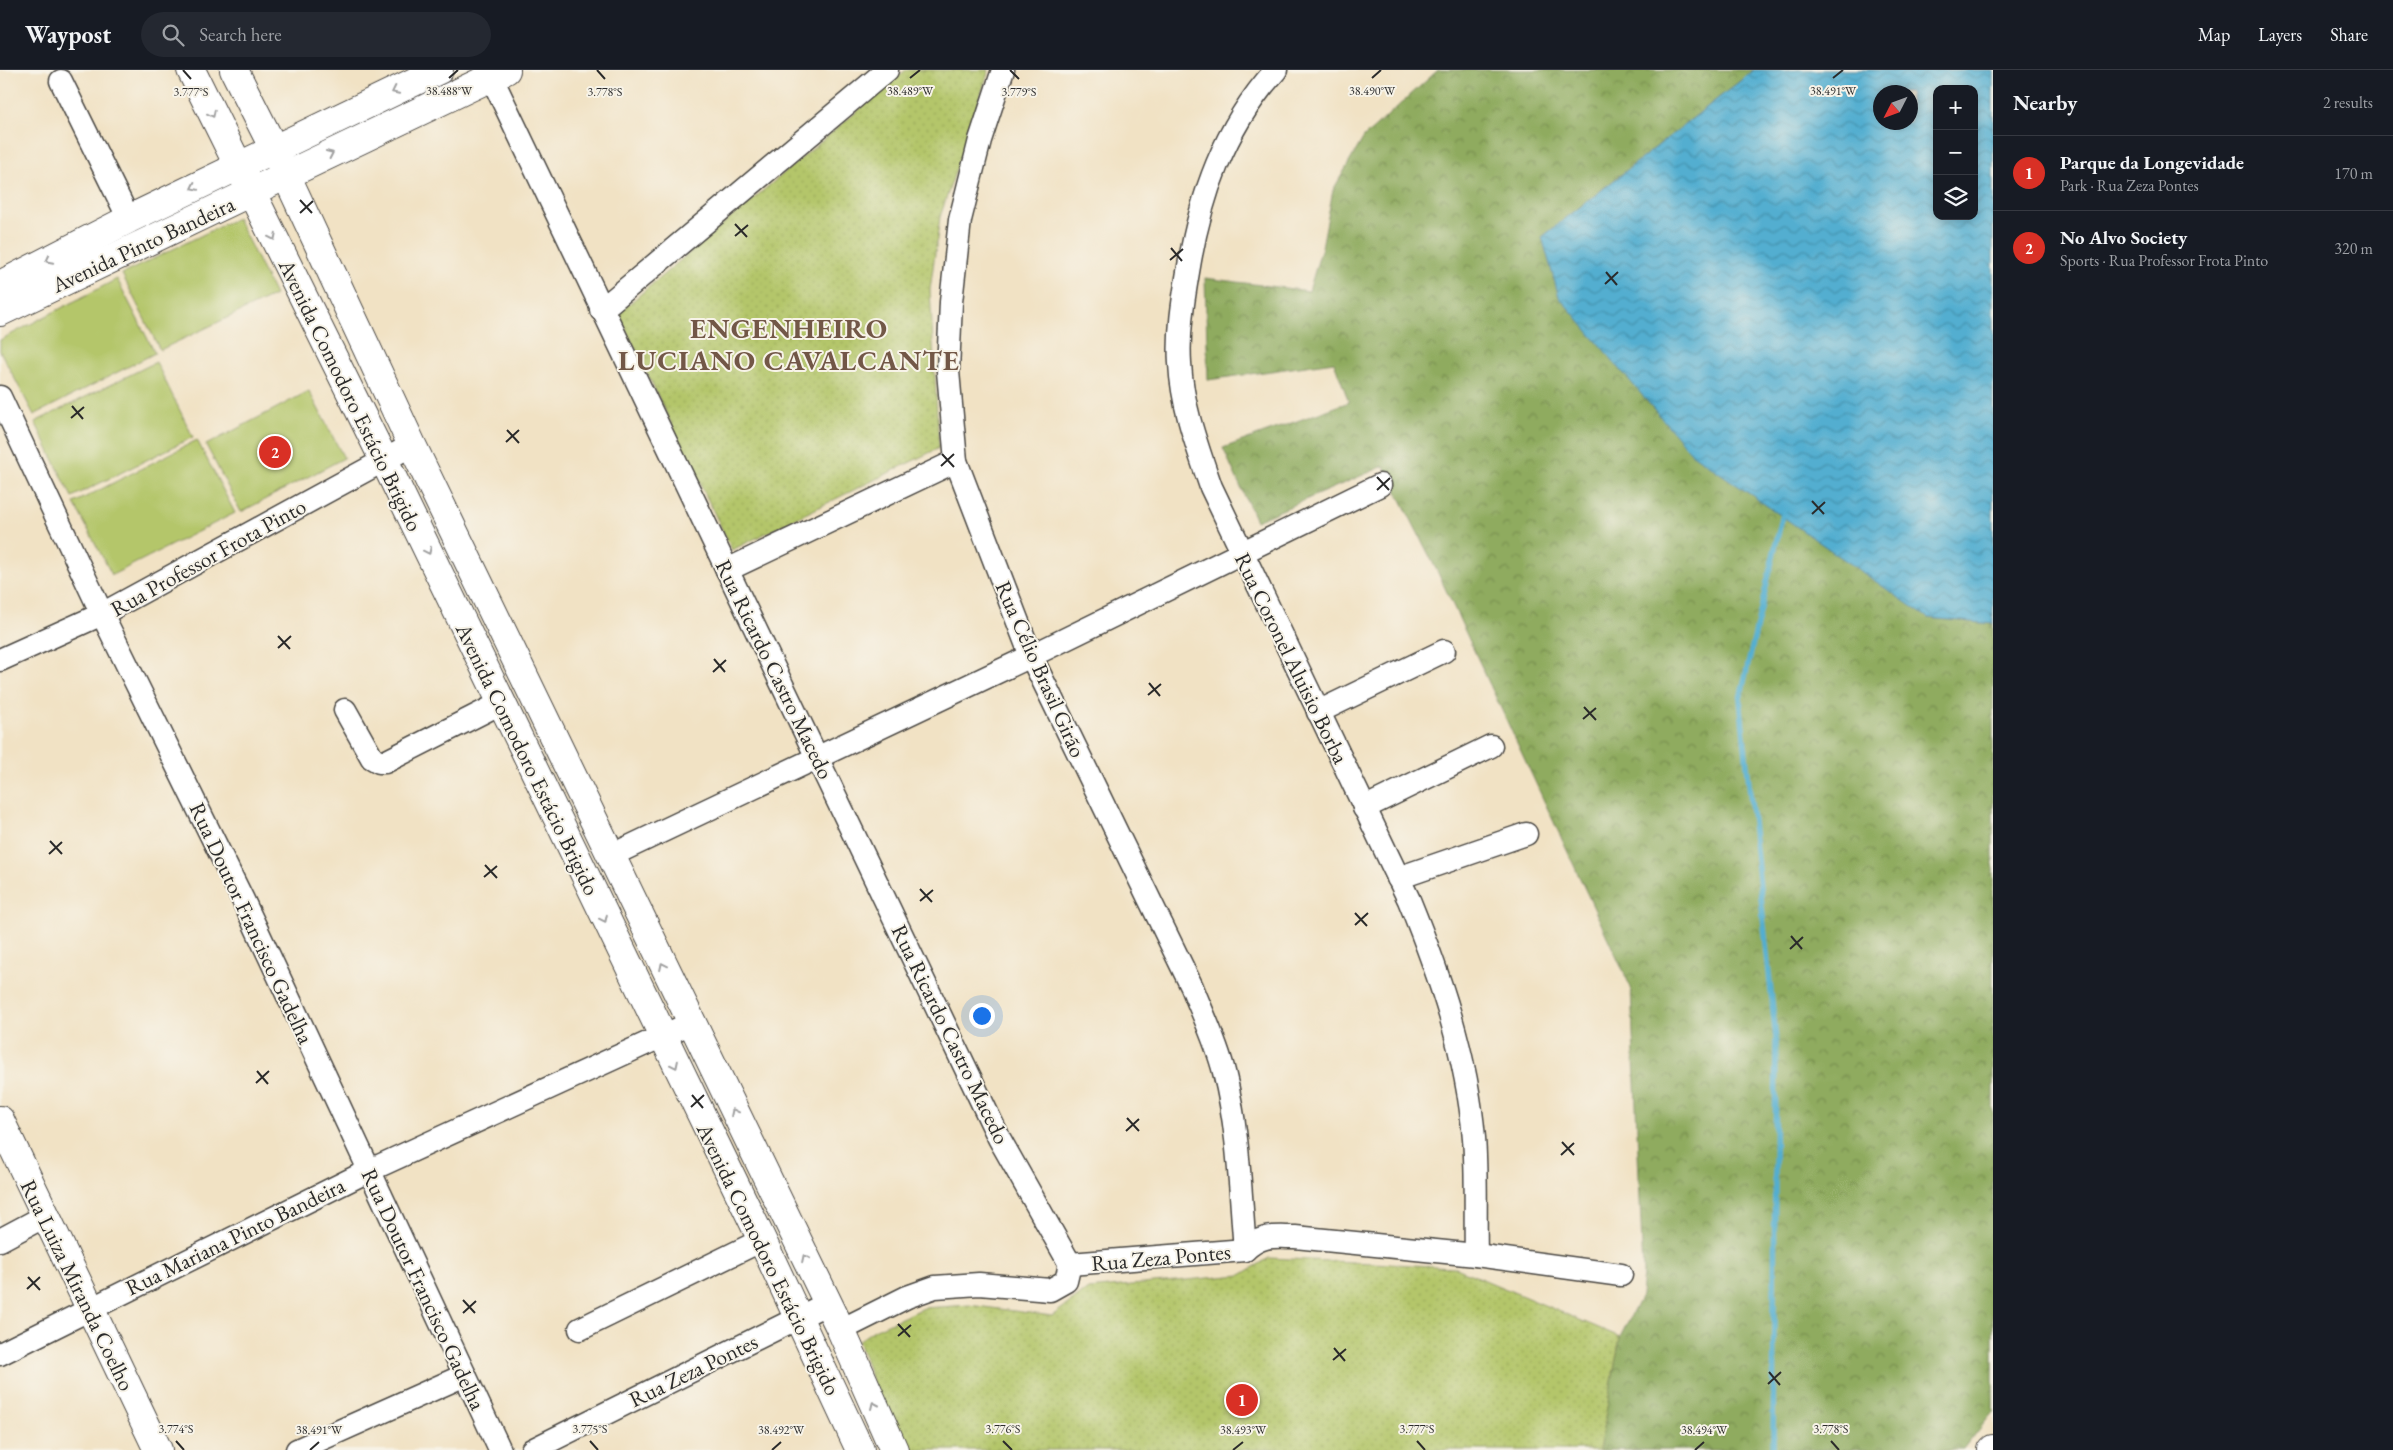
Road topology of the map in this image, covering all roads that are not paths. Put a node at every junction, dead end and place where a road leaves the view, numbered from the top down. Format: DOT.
graph roads {
  1 [pos="191,70"];
  2 [pos="234,70"];
  3 [pos="439,70"];
  4 [pos="887,70"];
  5 [pos="1003,70"];
  6 [pos="1276,70"];
  7 [pos="495,72"];
  8 [pos="61,81"];
  9 [pos="274,149"];
  10 [pos="238,166"];
  11 [pos="286,175"];
  12 [pos="251,193"];
  13 [pos="129,219"];
  14 [pos="0,285"];
  15 [pos="601,310"];
  16 [pos="0,312"];
  17 [pos="0,397"];
  18 [pos="412,445"];
  19 [pos="384,460"];
  20 [pos="956,460"];
  21 [pos="1380,485"];
  22 [pos="1242,554"];
  23 [pos="727,570"];
  24 [pos="102,614"];
  25 [pos="1444,651"];
  26 [pos="1032,656"];
  27 [pos="0,660"];
  28 [pos="501,703"];
  29 [pos="346,710"];
  30 [pos="1318,712"];
  31 [pos="1491,746"];
  32 [pos="818,758"];
  33 [pos="1364,808"];
  34 [pos="1526,834"];
  35 [pos="610,856"];
  36 [pos="1398,878"];
  37 [pos="691,1023"];
  38 [pos="662,1037"];
  39 [pos="0,1120"];
  40 [pos="368,1171"];
  41 [pos="45,1216"];
  42 [pos="0,1240"];
  43 [pos="762,1240"];
  44 [pos="1245,1250"];
  45 [pos="1476,1255"];
  46 [pos="1070,1264"];
  47 [pos="1621,1275"];
  48 [pos="828,1303"];
  49 [pos="88,1309"];
  50 [pos="799,1318"];
  51 [pos="580,1329"];
  52 [pos="841,1330"];
  53 [pos="0,1354"];
  54 [pos="465,1375"];
  55 [pos="158,1450"];
  56 [pos="297,1450"];
  57 [pos="500,1450"];
  58 [pos="532,1450"];
  59 [pos="860,1450"];
  60 [pos="894,1450"];
  1 -- 10 [label="main road, Avenida Comodoro Estácio Brigido, one-way"];
  2 -- 9 [label="main road, Avenida Comodoro Estácio Brigido"];
  3 -- 9 [label="main road, Avenida Pinto Bandeira, one-way"];
  4 -- 15 [label="street"];
  5 -- 20 [label="street, Rua Célio Brasil Girão"];
  6 -- 22 [label="street, Rua Coronel Aluisio Borba"];
  11 -- 7 [label="main road, Avenida Pinto Bandeira, one-way"];
  7 -- 15 [label="street, Rua Ricardo Castro Macedo"];
  8 -- 13 [label="street"];
  9 -- 10 [label="main road, Avenida Pinto Bandeira"];
  9 -- 11 [label="main road, Avenida Comodoro Estácio Brigido"];
  10 -- 12 [label="main road, Avenida Comodoro Estácio Brigido"];
  10 -- 13 [label="main road, Avenida Pinto Bandeira, one-way"];
  11 -- 12 [label="main road, Avenida Pinto Bandeira"];
  11 -- 18 [label="main road, Avenida Comodoro Estácio Brigido"];
  12 -- 16 [label="main road, Avenida Pinto Bandeira"];
  12 -- 19 [label="main road, Avenida Comodoro Estácio Brigido, one-way"];
  13 -- 14 [label="main road, Avenida Pinto Bandeira, one-way"];
  15 -- 23 [label="street, Rua Ricardo Castro Macedo"];
  17 -- 24 [label="street, Rua Doutor Francisco Gadelha"];
  18 -- 19 [label="street, Rua Professor Frota Pinto"];
  18 -- 35 [label="main road, Avenida Comodoro Estácio Brigido"];
  19 -- 24 [label="street, Rua Professor Frota Pinto"];
  19 -- 28 [label="main road, Avenida Comodoro Estácio Brigido, one-way"];
  20 -- 23 [label="street"];
  20 -- 26 [label="street, Rua Célio Brasil Girão"];
  21 -- 22 [label="street"];
  22 -- 26 [label="street"];
  22 -- 30 [label="street, Rua Coronel Aluisio Borba"];
  23 -- 32 [label="street, Rua Ricardo Castro Macedo"];
  24 -- 27 [label="street, Rua Professor Frota Pinto"];
  24 -- 40 [label="street, Rua Doutor Francisco Gadelha"];
  25 -- 30 [label="street"];
  26 -- 32 [label="street"];
  26 -- 44 [label="street, Rua Célio Brasil Girão"];
  28 -- 29 [label="street"];
  28 -- 38 [label="main road, Avenida Comodoro Estácio Brigido, one-way"];
  30 -- 33 [label="street, Rua Coronel Aluisio Borba"];
  31 -- 33 [label="street"];
  32 -- 35 [label="street"];
  32 -- 46 [label="street, Rua Ricardo Castro Macedo"];
  33 -- 36 [label="street, Rua Coronel Aluisio Borba"];
  34 -- 36 [label="street"];
  37 -- 35 [label="main road, Avenida Comodoro Estácio Brigido, one-way"];
  36 -- 45 [label="street, Rua Coronel Aluisio Borba"];
  37 -- 38 [label="street, Rua Mariana Pinto Bandeira"];
  48 -- 37 [label="main road, Avenida Comodoro Estácio Brigido, one-way"];
  38 -- 40 [label="street, Rua Mariana Pinto Bandeira"];
  38 -- 43 [label="main road, Avenida Comodoro Estácio Brigido, one-way"];
  39 -- 41 [label="main road, Rua Luiza Miranda Coelho"];
  40 -- 49 [label="street, Rua Mariana Pinto Bandeira"];
  40 -- 54 [label="street, Rua Doutor Francisco Gadelha"];
  41 -- 42 [label="street"];
  41 -- 49 [label="main road, Rua Luiza Miranda Coelho"];
  43 -- 50 [label="main road, Avenida Comodoro Estácio Brigido"];
  43 -- 51 [label="street"];
  44 -- 45 [label="street, Rua Zeza Pontes"];
  44 -- 46 [label="street, Rua Zeza Pontes"];
  45 -- 47 [label="street, Rua Zeza Pontes"];
  46 -- 52 [label="street, Rua Zeza Pontes"];
  48 -- 50 [label="street, Rua Zeza Pontes"];
  48 -- 52 [label="main road, Avenida Comodoro Estácio Brigido"];
  49 -- 53 [label="street, Rua Mariana Pinto Bandeira"];
  49 -- 55 [label="main road, Rua Luiza Miranda Coelho"];
  50 -- 58 [label="street, Rua Zeza Pontes"];
  50 -- 59 [label="main road, Avenida Comodoro Estácio Brigido"];
  60 -- 52 [label="main road, Avenida Comodoro Estácio Brigido, one-way"];
  54 -- 56 [label="street"];
  54 -- 57 [label="street, Rua Doutor Francisco Gadelha"];
}
